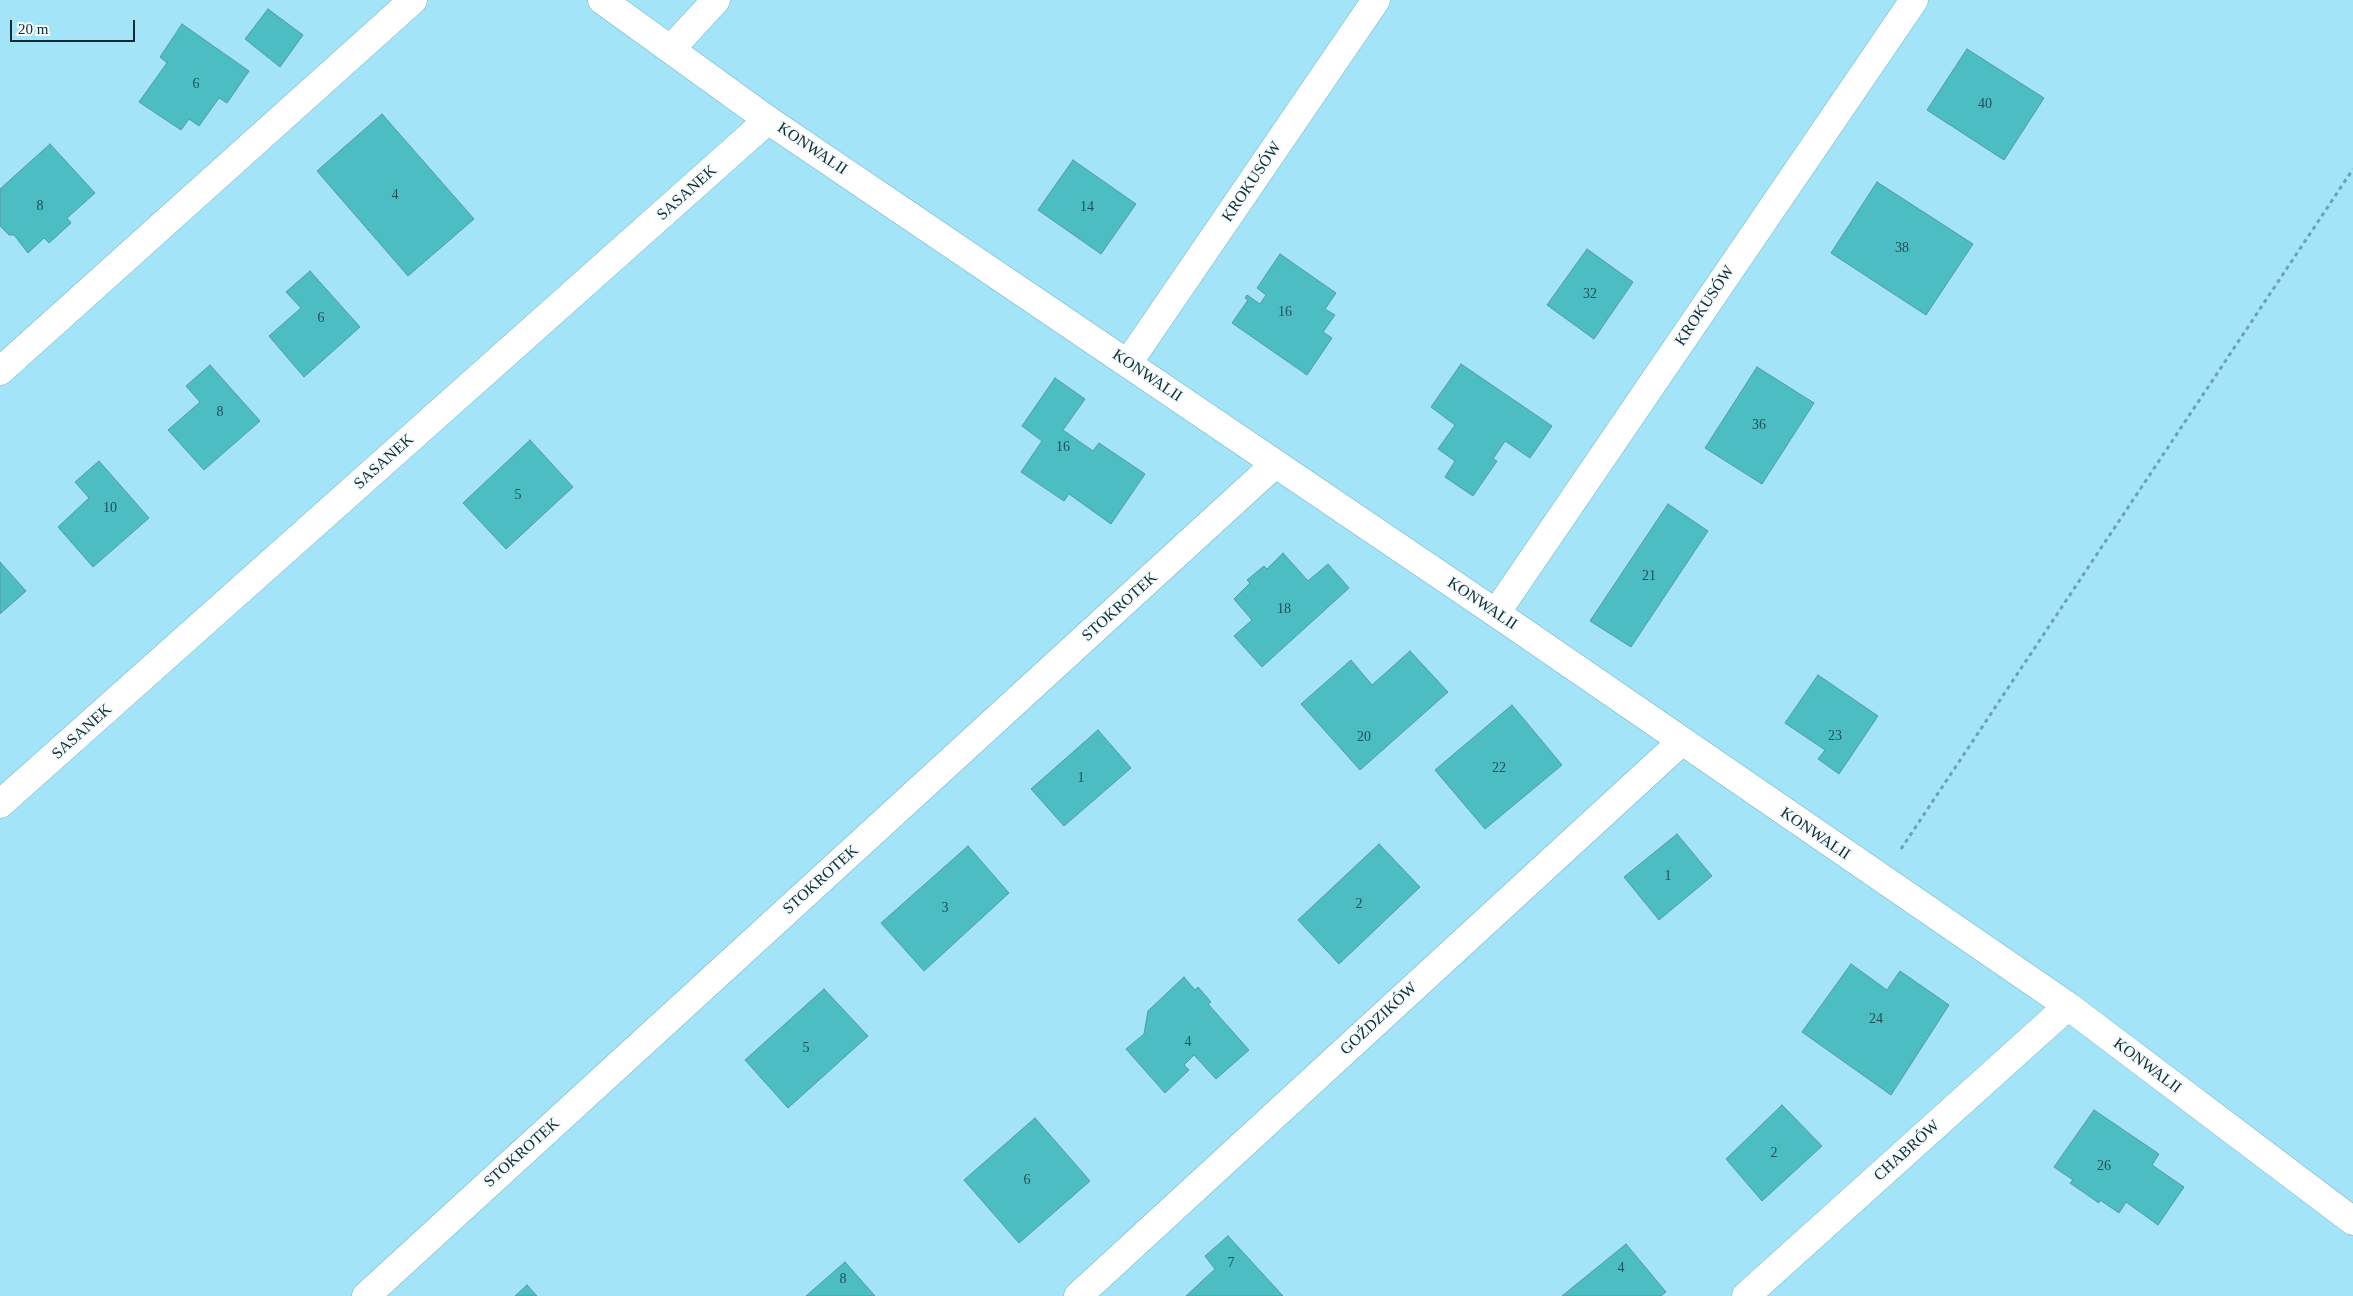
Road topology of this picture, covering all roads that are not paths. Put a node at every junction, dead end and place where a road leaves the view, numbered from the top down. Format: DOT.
graph roads {
  1 [pos="413,0"];
  2 [pos="602,0"];
  3 [pos="716,0"];
  4 [pos="1376,0"];
  5 [pos="1914,0"];
  6 [pos="671,49"];
  7 [pos="768,120"];
  8 [pos="1128,363"];
  9 [pos="0,371"];
  10 [pos="1276,464"];
  11 [pos="1496,613"];
  12 [pos="1681,742"];
  13 [pos="0,804"];
  14 [pos="2068,1006"];
  15 [pos="2353,1221"];
  16 [pos="366,1296"];
  17 [pos="1078,1296"];
  18 [pos="1746,1296"];
  1 -- 9 [label="street"];
  2 -- 6 [label="street, KONWALII"];
  3 -- 6 [label="street"];
  4 -- 8 [label="street, KROKUSÓW"];
  5 -- 11 [label="street, KROKUSÓW"];
  6 -- 7 [label="street, KONWALII"];
  7 -- 8 [label="street, KONWALII"];
  7 -- 13 [label="street, SASANEK"];
  8 -- 10 [label="street, KONWALII"];
  10 -- 11 [label="street, KONWALII"];
  10 -- 16 [label="street, STOKROTEK"];
  11 -- 12 [label="street, KONWALII"];
  12 -- 14 [label="street, KONWALII"];
  12 -- 17 [label="street, GOŹDZIKÓW"];
  14 -- 15 [label="street, KONWALII"];
  14 -- 18 [label="street, CHABRÓW"];
}
